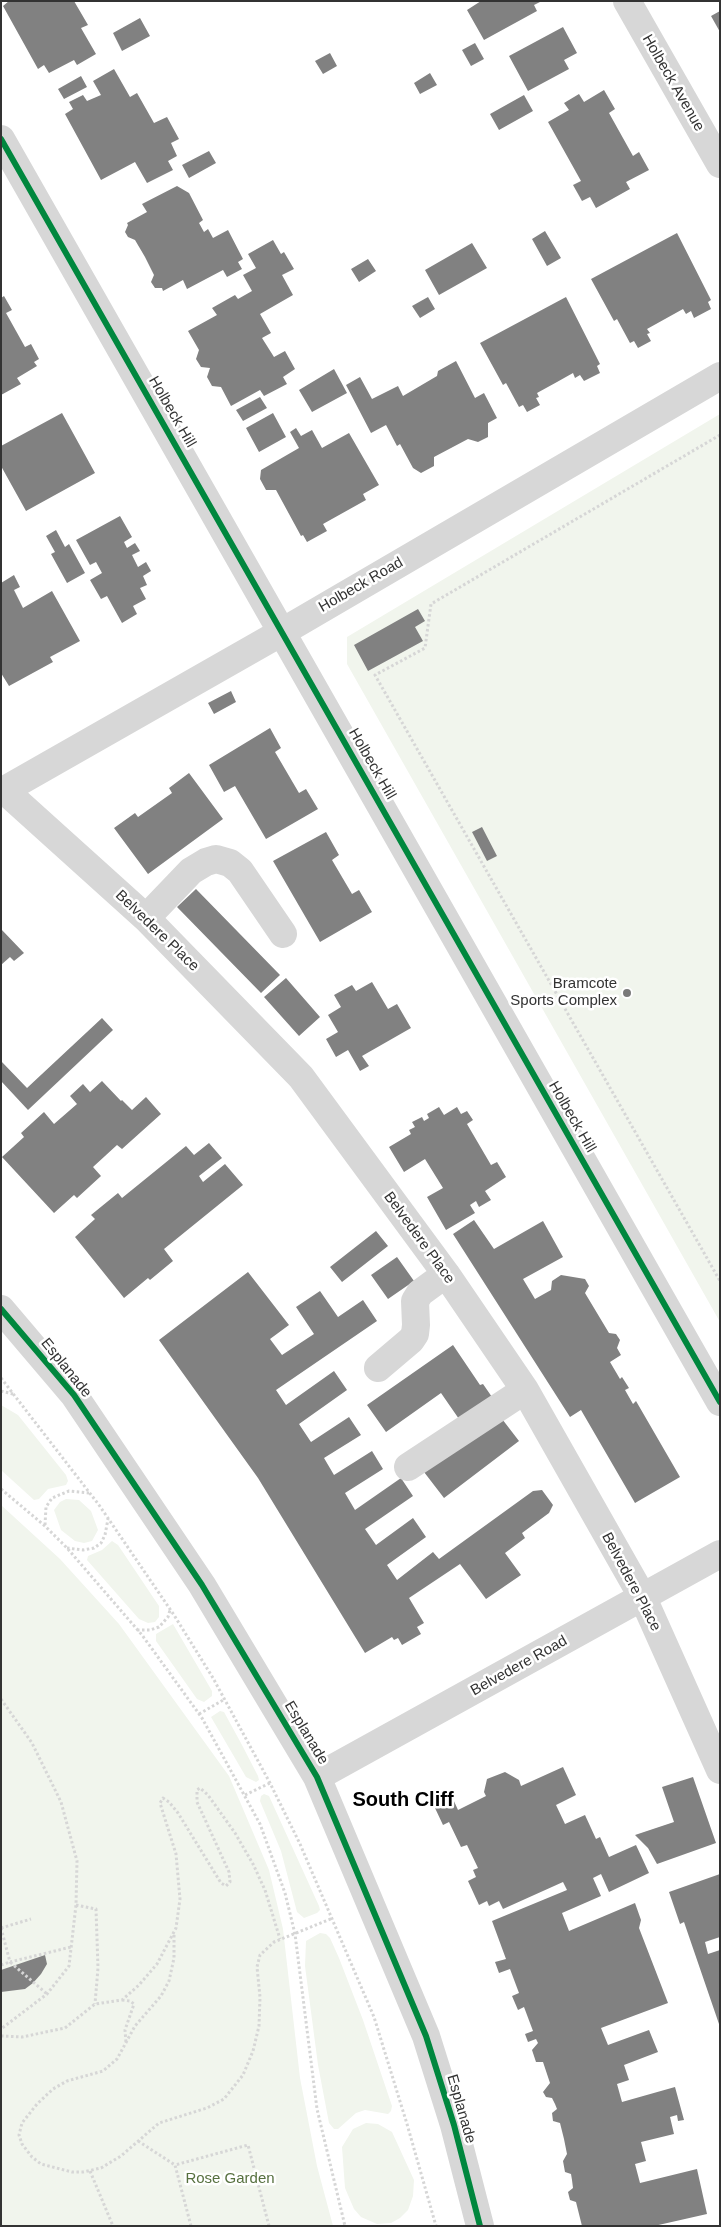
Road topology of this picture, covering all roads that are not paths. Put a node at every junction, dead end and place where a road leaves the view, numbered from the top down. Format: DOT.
graph roads {
  1 [pos="627,1"];
  2 [pos="1,140"];
  3 [pos="720,164"];
  4 [pos="720,376"];
  5 [pos="282,632"];
  6 [pos="3,791"];
  7 [pos="146,918"];
  8 [pos="283,934"];
  9 [pos="446,1274"];
  10 [pos="1,1309"];
  11 [pos="378,1368"];
  12 [pos="525,1390"];
  13 [pos="720,1402"];
  14 [pos="408,1467"];
  15 [pos="720,1554"];
  16 [pos="643,1598"];
  17 [pos="720,1770"];
  18 [pos="317,1777"];
  19 [pos="480,2226"];
  1 -- 3 [label="street, Holbeck Avenue"];
  2 -- 5 [label="street, Holbeck Hill"];
  4 -- 5 [label="street, Holbeck Road"];
  5 -- 6 [label="street, Holbeck Road"];
  5 -- 13 [label="street, Holbeck Hill"];
  6 -- 7 [label="street, Belvedere Place"];
  7 -- 8 [label="street"];
  7 -- 9 [label="street, Belvedere Place"];
  9 -- 11 [label="street"];
  9 -- 12 [label="street, Belvedere Place"];
  10 -- 18 [label="street, Esplanade"];
  12 -- 14 [label="street"];
  12 -- 16 [label="street, Belvedere Place"];
  15 -- 16 [label="street, Belvedere Road"];
  16 -- 17 [label="street, Belvedere Place"];
  16 -- 18 [label="street, Belvedere Road"];
  18 -- 19 [label="street, Esplanade"];
}
